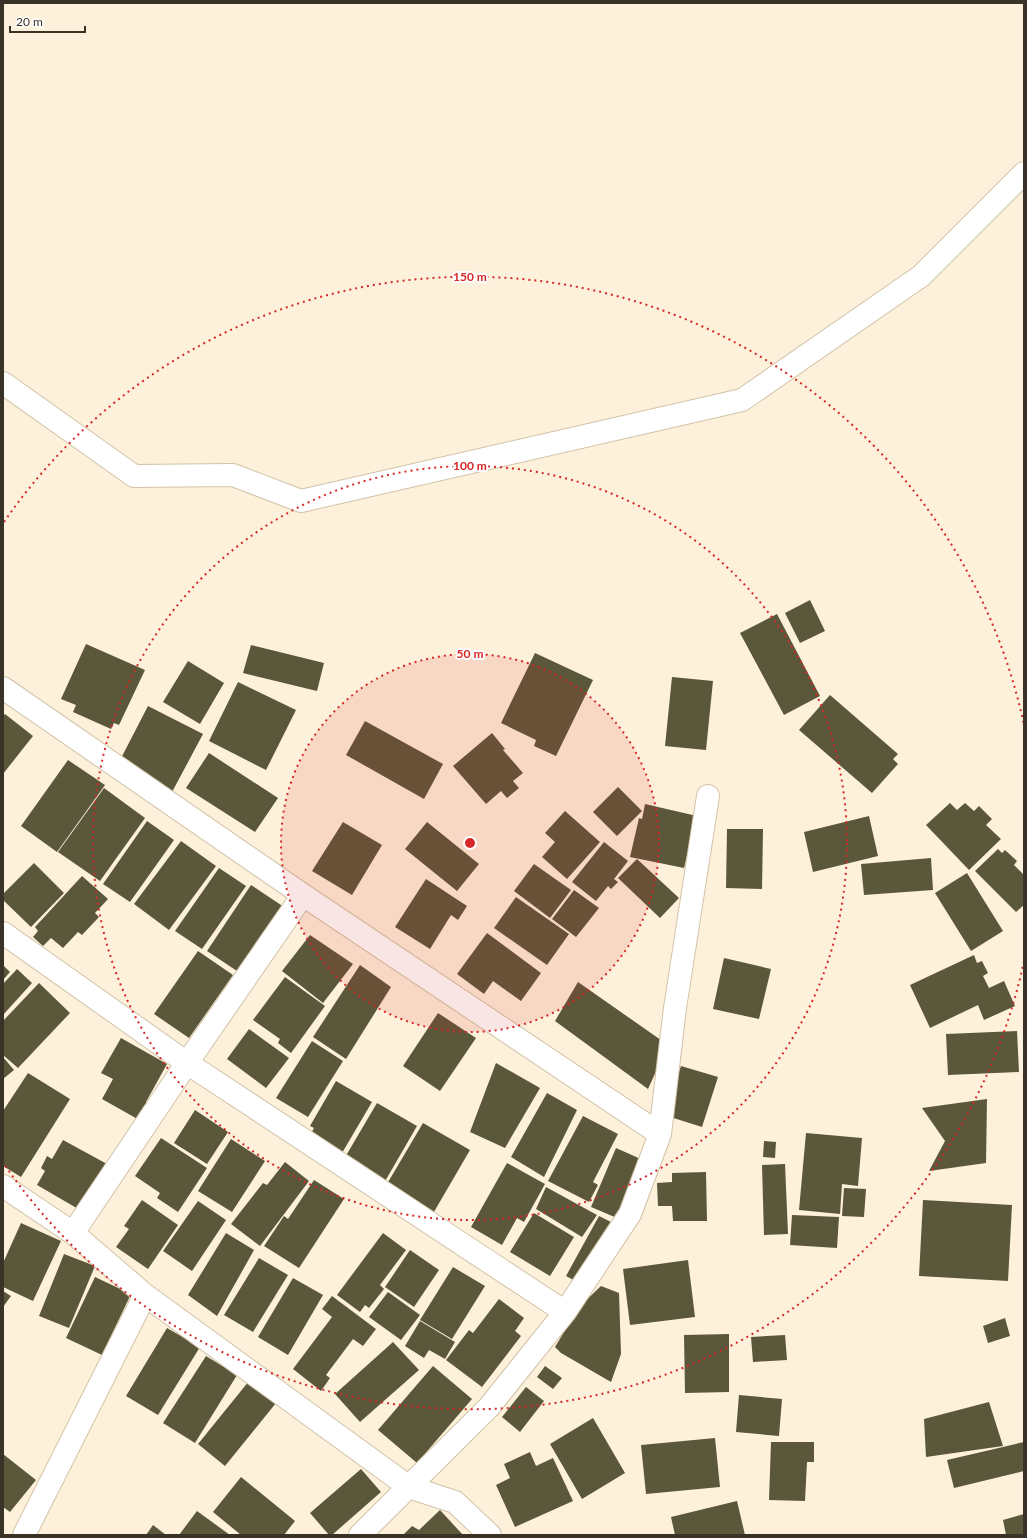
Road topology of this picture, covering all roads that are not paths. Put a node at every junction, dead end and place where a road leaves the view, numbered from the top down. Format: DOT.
graph roads {
  1 [pos="1024,173"];
  2 [pos="3,383"];
  3 [pos="3,688"];
  4 [pos="708,796"];
  5 [pos="303,895"];
  6 [pos="3,933"];
  7 [pos="187,1063"];
  8 [pos="660,1134"];
  9 [pos="3,1186"];
  10 [pos="73,1233"];
  11 [pos="145,1295"];
  12 [pos="565,1312"];
  13 [pos="409,1487"];
  14 [pos="24,1535"];
  15 [pos="360,1535"];
  16 [pos="490,1535"];
  1 -- 2 [label="street"];
  3 -- 5 [label="street"];
  4 -- 8 [label="street"];
  5 -- 7 [label="street"];
  5 -- 8 [label="street"];
  6 -- 7 [label="street"];
  7 -- 10 [label="street"];
  7 -- 12 [label="street"];
  8 -- 12 [label="street"];
  9 -- 10 [label="street"];
  10 -- 11 [label="street"];
  11 -- 13 [label="street"];
  11 -- 14 [label="street"];
  12 -- 13 [label="street"];
  13 -- 15 [label="street"];
  13 -- 16 [label="street"];
}
